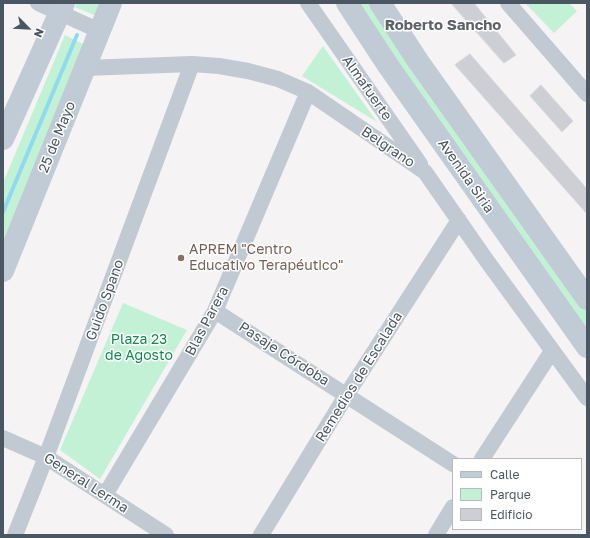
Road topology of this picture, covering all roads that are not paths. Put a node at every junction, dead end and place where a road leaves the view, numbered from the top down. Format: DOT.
graph roads {
  1 [pos="38,3"];
  2 [pos="111,3"];
  3 [pos="308,3"];
  4 [pos="347,3"];
  5 [pos="380,3"];
  6 [pos="508,3"];
  7 [pos="65,11"];
  8 [pos="94,29"];
  9 [pos="192,64"];
  10 [pos="86,68"];
  11 [pos="308,92"];
  12 [pos="587,94"];
  13 [pos="3,139"];
  14 [pos="425,172"];
  15 [pos="459,220"];
  16 [pos="3,271"];
  17 [pos="587,299"];
  18 [pos="216,311"];
  19 [pos="587,347"];
  20 [pos="552,351"];
  21 [pos="346,394"];
  22 [pos="587,398"];
  23 [pos="3,438"];
  24 [pos="46,457"];
  25 [pos="483,458"];
  26 [pos="452,463"];
  27 [pos="105,495"];
  28 [pos="452,509"];
  29 [pos="15,535"];
  30 [pos="166,535"];
  31 [pos="261,535"];
  32 [pos="436,535"];
  1 -- 7 [label="street"];
  2 -- 8 [label="main road, 25 de Mayo"];
  3 -- 14 [label="street, Almafuerte"];
  4 -- 19 [label="main road, Avenida Siria"];
  5 -- 17 [label="main road, Avenida Siria"];
  6 -- 12 [label="street"];
  7 -- 8 [label="street"];
  7 -- 13 [label="main road"];
  8 -- 10 [label="main road, 25 de Mayo"];
  9 -- 10 [label="street, Belgrano"];
  9 -- 11 [label="street, Belgrano"];
  9 -- 24 [label="street, Guido Spano"];
  10 -- 16 [label="main road, 25 de Mayo"];
  11 -- 14 [label="street, Belgrano"];
  11 -- 18 [label="street, Blas Parera"];
  14 -- 15 [label="street, Belgrano"];
  15 -- 20 [label="street, Belgrano"];
  15 -- 21 [label="street, Remedios de Escalada"];
  18 -- 21 [label="street, Pasaje Córdoba"];
  18 -- 27 [label="street, Blas Parera"];
  20 -- 22 [label="street, Belgrano"];
  20 -- 25 [label="street"];
  21 -- 26 [label="street, Pasaje Córdoba"];
  21 -- 31 [label="street, Remedios de Escalada"];
  23 -- 24 [label="street, General Lerma"];
  24 -- 27 [label="street, General Lerma"];
  24 -- 29 [label="street, Guido Spano"];
  27 -- 30 [label="street, General Lerma"];
  28 -- 32 [label="street"];
}
